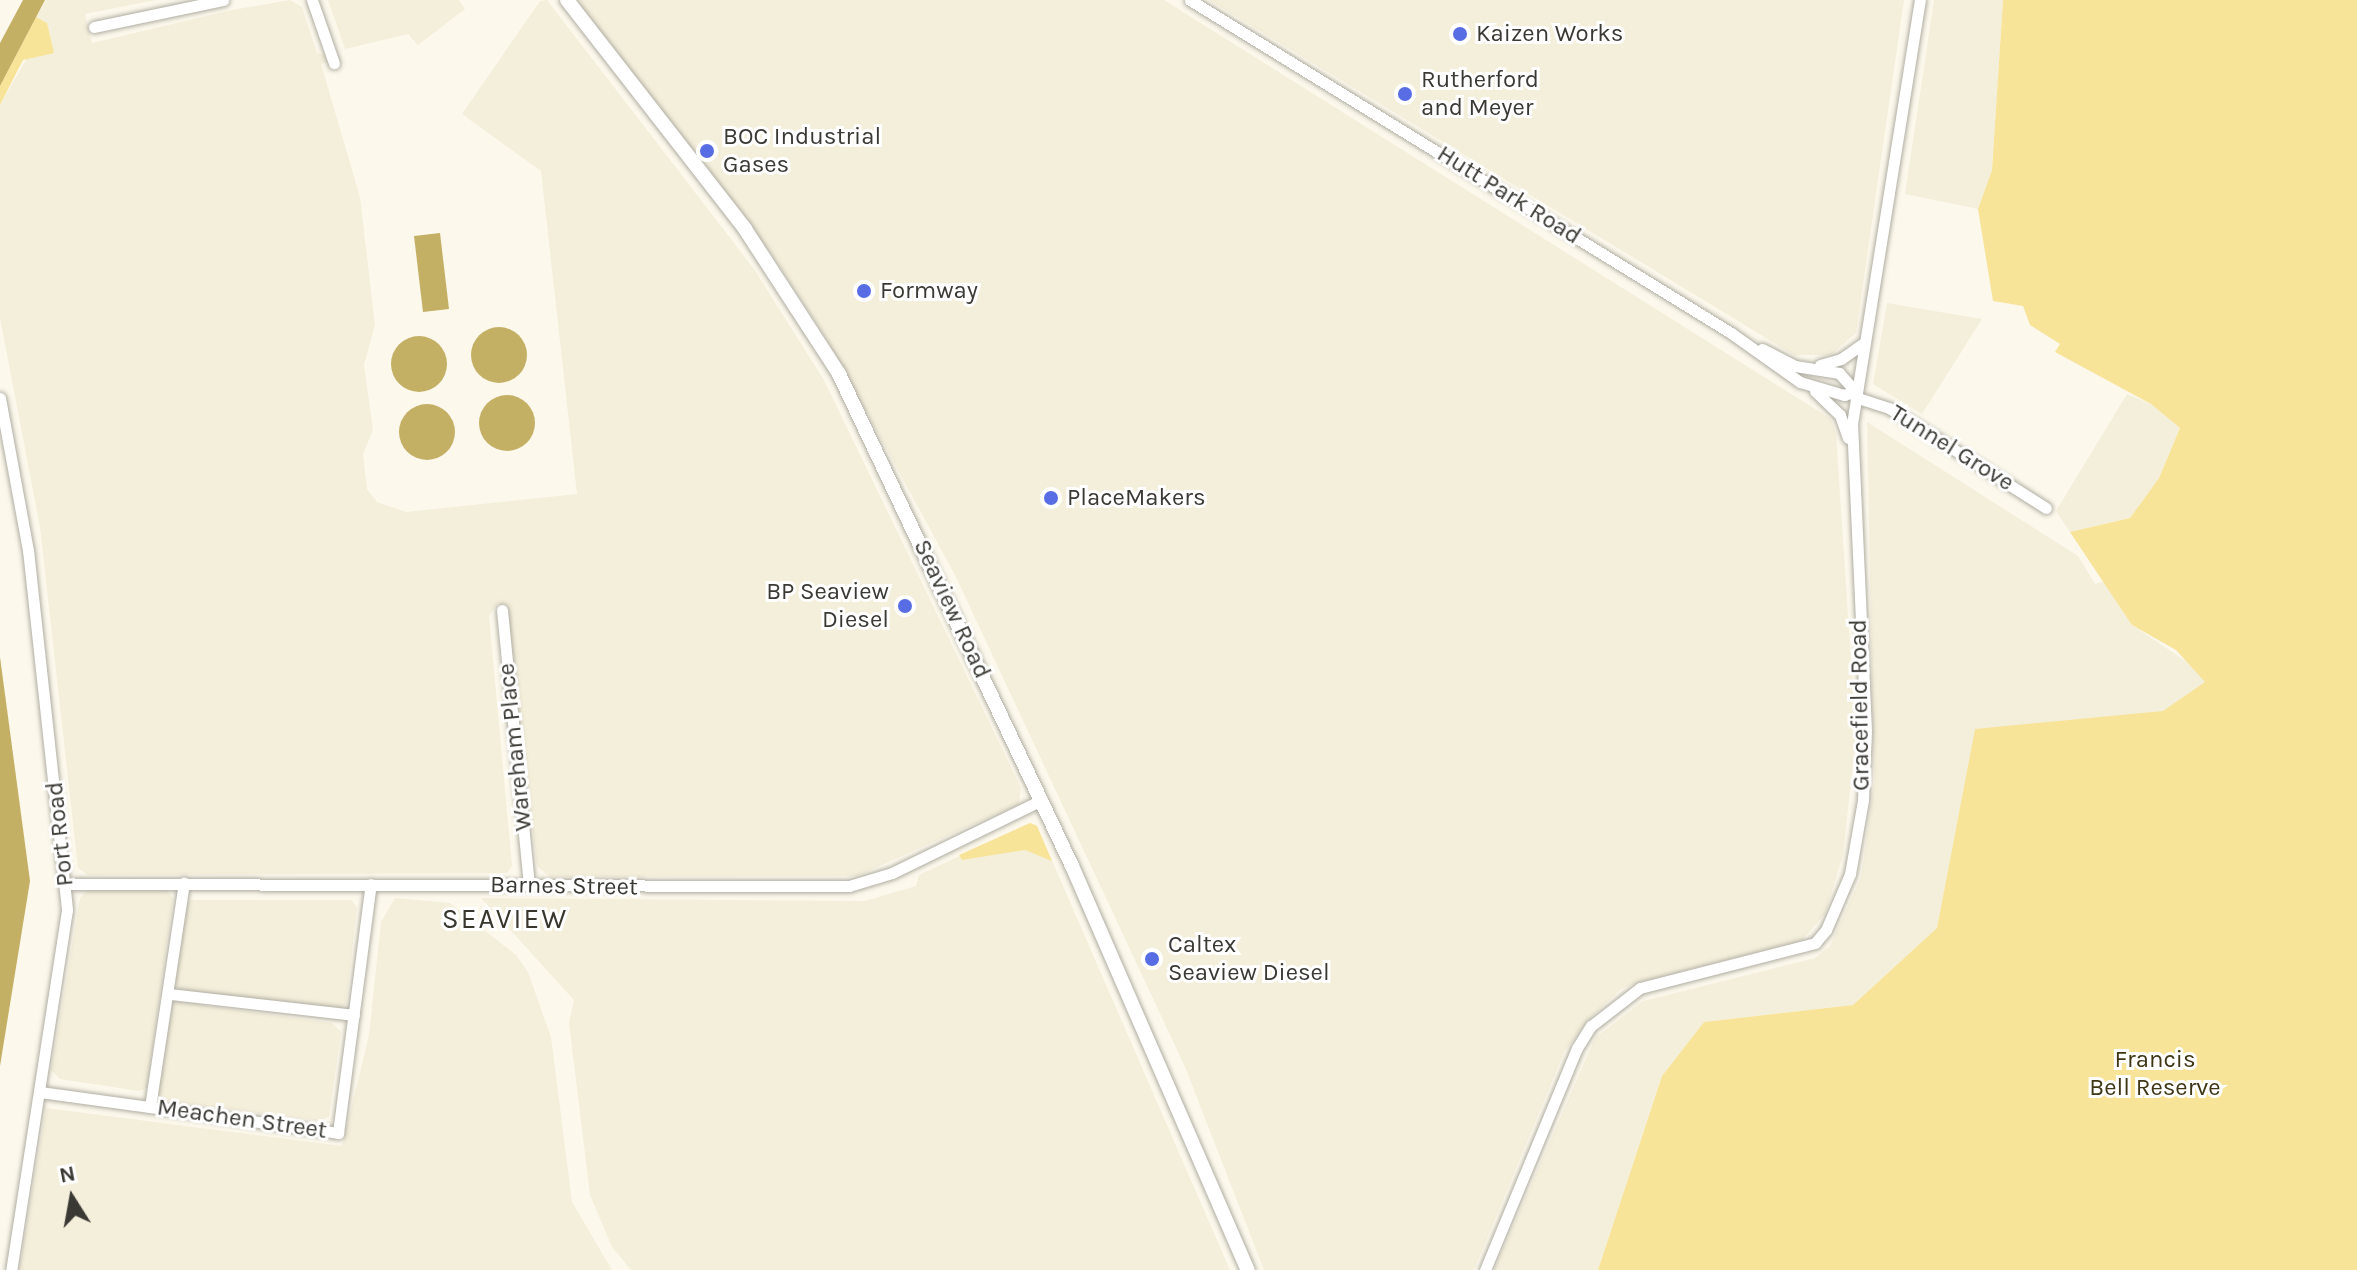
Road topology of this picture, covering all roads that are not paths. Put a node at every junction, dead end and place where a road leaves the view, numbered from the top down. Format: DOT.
graph roads {
  1 [pos="223,0"];
  2 [pos="312,0"];
  3 [pos="567,0"];
  4 [pos="1190,0"];
  5 [pos="1920,0"];
  6 [pos="94,27"];
  7 [pos="334,63"];
  8 [pos="1745,342"];
  9 [pos="1865,342"];
  10 [pos="1808,367"];
  11 [pos="1810,388"];
  12 [pos="1855,394"];
  13 [pos="0,398"];
  14 [pos="1851,446"];
  15 [pos="2046,508"];
  16 [pos="502,610"];
  17 [pos="1042,800"];
  18 [pos="184,883"];
  19 [pos="67,884"];
  20 [pos="371,884"];
  21 [pos="529,884"];
  22 [pos="170,994"];
  23 [pos="354,1015"];
  24 [pos="40,1092"];
  25 [pos="150,1107"];
  26 [pos="11,1270"];
  27 [pos="1248,1270"];
  28 [pos="1485,1270"];
  1 -- 6 [label="street"];
  2 -- 7 [label="street"];
  3 -- 17 [label="main road, Seaview Road"];
  4 -- 8 [label="street, Hutt Park Road"];
  5 -- 9 [label="street, Gracefield Road"];
  8 -- 10 [label="street, Hutt Park Road"];
  8 -- 11 [label="street, Hutt Park Road"];
  9 -- 10 [label="street"];
  9 -- 12 [label="street, Gracefield Road"];
  10 -- 12 [label="street, Hutt Park Road"];
  11 -- 12 [label="street, Hutt Park Road"];
  11 -- 14 [label="street, Hutt Park Road"];
  12 -- 14 [label="street, Gracefield Road"];
  12 -- 15 [label="street, Tunnel Grove"];
  13 -- 19 [label="street, Port Road"];
  14 -- 28 [label="street, Gracefield Road"];
  16 -- 21 [label="street, Wareham Place"];
  17 -- 21 [label="street, Barnes Street"];
  17 -- 27 [label="main road, Seaview Road"];
  18 -- 19 [label="street, Barnes Street"];
  18 -- 20 [label="street, Barnes Street"];
  18 -- 22 [label="street"];
  19 -- 24 [label="street, Port Road"];
  20 -- 21 [label="street, Barnes Street"];
  20 -- 23 [label="street, Meachen Street"];
  22 -- 23 [label="street"];
  22 -- 25 [label="street"];
  23 -- 25 [label="street, Meachen Street"];
  24 -- 25 [label="street, Meachen Street"];
  24 -- 26 [label="street, Port Road"];
}
